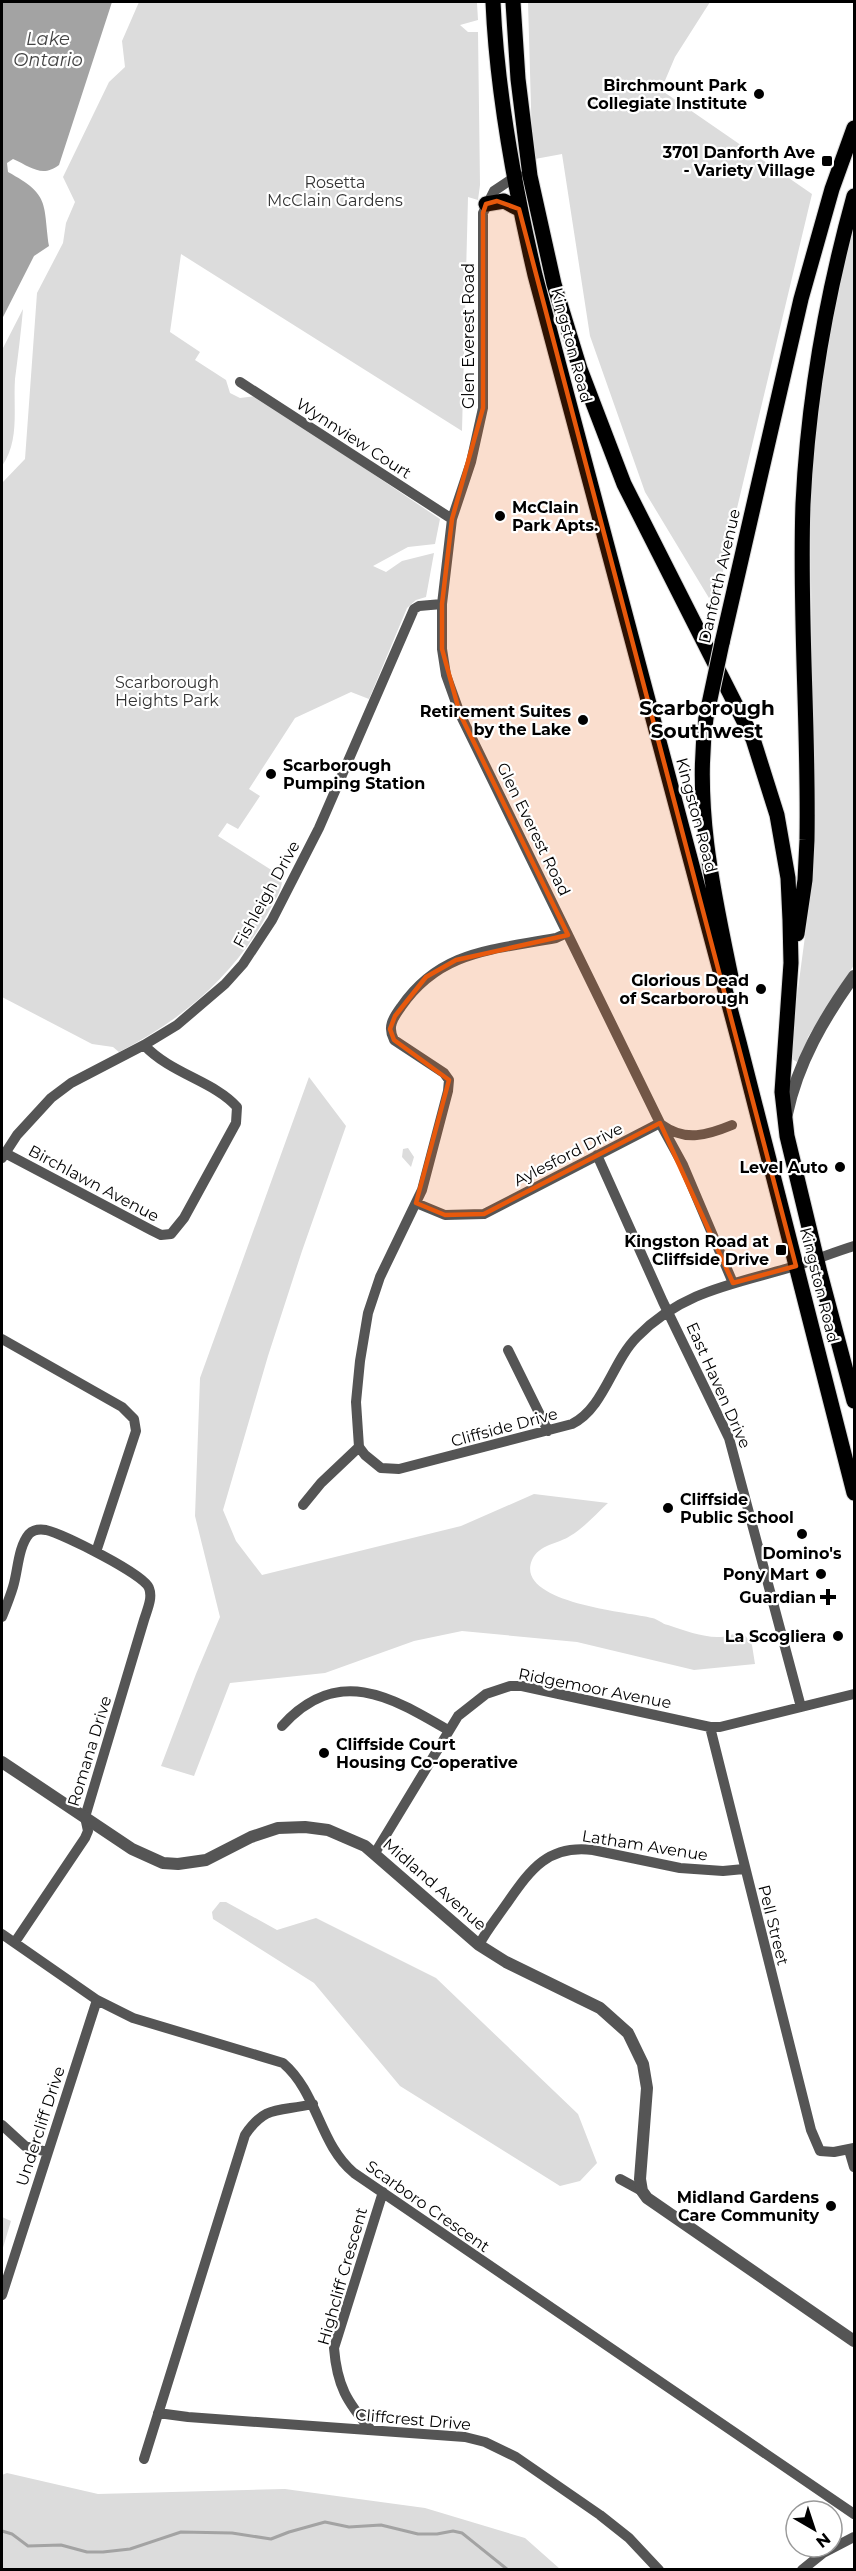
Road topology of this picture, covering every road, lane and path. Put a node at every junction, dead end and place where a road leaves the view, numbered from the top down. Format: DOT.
graph roads {
  1 [pos="493,2"];
  2 [pos="513,2"];
  3 [pos="855,128"];
  4 [pos="529,171"];
  5 [pos="513,177"];
  6 [pos="855,196"];
  7 [pos="486,204"];
  8 [pos="519,209"];
  9 [pos="240,382"];
  10 [pos="452,519"];
  11 [pos="442,604"];
  12 [pos="567,933"];
  13 [pos="791,963"];
  14 [pos="855,976"];
  15 [pos="740,1042"];
  16 [pos="144,1045"];
  17 [pos="786,1118"];
  18 [pos="660,1123"];
  19 [pos="732,1125"];
  20 [pos="3,1155"];
  21 [pos="597,1155"];
  22 [pos="417,1203"];
  23 [pos="855,1246"];
  24 [pos="816,1258"];
  25 [pos="796,1266"];
  26 [pos="733,1282"];
  27 [pos="668,1311"];
  28 [pos="2,1339"];
  29 [pos="508,1350"];
  30 [pos="855,1401"];
  31 [pos="548,1431"];
  32 [pos="359,1447"];
  33 [pos="855,1493"];
  34 [pos="303,1505"];
  35 [pos="96,1552"];
  36 [pos="2,1617"];
  37 [pos="855,1694"];
  38 [pos="801,1707"];
  39 [pos="282,1726"];
  40 [pos="710,1727"];
  41 [pos="448,1730"];
  42 [pos="2,1762"];
  43 [pos="85,1817"];
  44 [pos="375,1853"];
  45 [pos="744,1869"];
  46 [pos="2,1934"];
  47 [pos="15,1942"];
  48 [pos="478,1945"];
  49 [pos="97,2000"];
  50 [pos="313,2104"];
  51 [pos="2,2125"];
  52 [pos="852,2149"];
  53 [pos="47,2152"];
  54 [pos="855,2167"];
  55 [pos="620,2179"];
  56 [pos="642,2191"];
  57 [pos="382,2193"];
  58 [pos="2,2292"];
  59 [pos="854,2340"];
  60 [pos="158,2413"];
  61 [pos="371,2430"];
  62 [pos="144,2459"];
  63 [pos="855,2514"];
  64 [pos="855,2537"];
  65 [pos="659,2570"];
  66 [pos="802,2570"];
  1 -- 5 [label="main road, Kingston Road"];
  2 -- 4 [label="main road, Kingston Road"];
  3 -- 15 [label="main road, Danforth Avenue, bridge"];
  4 -- 5 [label="street"];
  4 -- 13 [label="main road, Kingston Road"];
  5 -- 7 [label="street"];
  5 -- 8 [label="main road, Kingston Road"];
  6 -- 13 [label="main road"];
  7 -- 8 [label="main road"];
  7 -- 10 [label="street, Glen Everest Road"];
  8 -- 15 [label="main road, Kingston Road"];
  9 -- 10 [label="street, Wynnview Court"];
  10 -- 11 [label="street, Glen Everest Road"];
  11 -- 12 [label="street, Glen Everest Road"];
  11 -- 16 [label="street, Fishleigh Drive"];
  12 -- 18 [label="street, Glen Everest Road"];
  12 -- 22 [label="street"];
  13 -- 17 [label="main road, Kingston Road"];
  14 -- 17 [label="street"];
  15 -- 25 [label="main road, Kingston Road"];
  16 -- 20 [label="street, Fishleigh Drive"];
  16 -- 20 [label="street, Birchlawn Avenue"];
  17 -- 24 [label="main road, Kingston Road"];
  18 -- 19 [label="street"];
  18 -- 21 [label="street, Aylesford Drive"];
  18 -- 26 [label="street, Glen Everest Road"];
  21 -- 22 [label="street, Aylesford Drive"];
  21 -- 27 [label="street, East Haven Drive"];
  22 -- 32 [label="street"];
  23 -- 24 [label="street, Cliffside Drive"];
  24 -- 25 [label="street, Cliffside Drive"];
  24 -- 30 [label="main road, Kingston Road"];
  25 -- 26 [label="street, Cliffside Drive"];
  25 -- 33 [label="main road, Kingston Road"];
  26 -- 27 [label="street, Cliffside Drive"];
  27 -- 31 [label="street, Cliffside Drive"];
  27 -- 38 [label="street, East Haven Drive"];
  28 -- 35 [label="street"];
  29 -- 31 [label="street"];
  31 -- 32 [label="street, Cliffside Drive"];
  32 -- 34 [label="street"];
  35 -- 36 [label="street"];
  35 -- 43 [label="street, Romana Drive"];
  37 -- 38 [label="street, Ridgemoor Avenue"];
  38 -- 40 [label="street, Ridgemoor Avenue"];
  39 -- 41 [label="street"];
  40 -- 41 [label="street, Ridgemoor Avenue"];
  40 -- 45 [label="street, Pell Street"];
  41 -- 44 [label="street, Ridgemoor Avenue"];
  42 -- 43 [label="street, Midland Avenue"];
  43 -- 44 [label="street, Midland Avenue"];
  43 -- 47 [label="street, Romana Drive"];
  44 -- 48 [label="street, Midland Avenue"];
  45 -- 48 [label="street, Latham Avenue"];
  45 -- 52 [label="street, Pell Street"];
  46 -- 47 [label="street, Scarboro Crescent"];
  47 -- 49 [label="street, Scarboro Crescent"];
  48 -- 56 [label="street, Midland Avenue"];
  49 -- 50 [label="street, Scarboro Crescent"];
  49 -- 53 [label="street, Undercliff Drive"];
  50 -- 57 [label="street, Scarboro Crescent"];
  50 -- 60 [label="street"];
  51 -- 53 [label="street"];
  52 -- 54 [label="street"];
  53 -- 58 [label="street, Undercliff Drive"];
  55 -- 56 [label="street"];
  56 -- 59 [label="street"];
  57 -- 61 [label="street, Highcliff Crescent"];
  57 -- 63 [label="street, Scarboro Crescent"];
  60 -- 61 [label="street, Cliffcrest Drive"];
  60 -- 62 [label="street"];
  61 -- 65 [label="street, Cliffcrest Drive"];
  64 -- 66 [label="street"];
}
